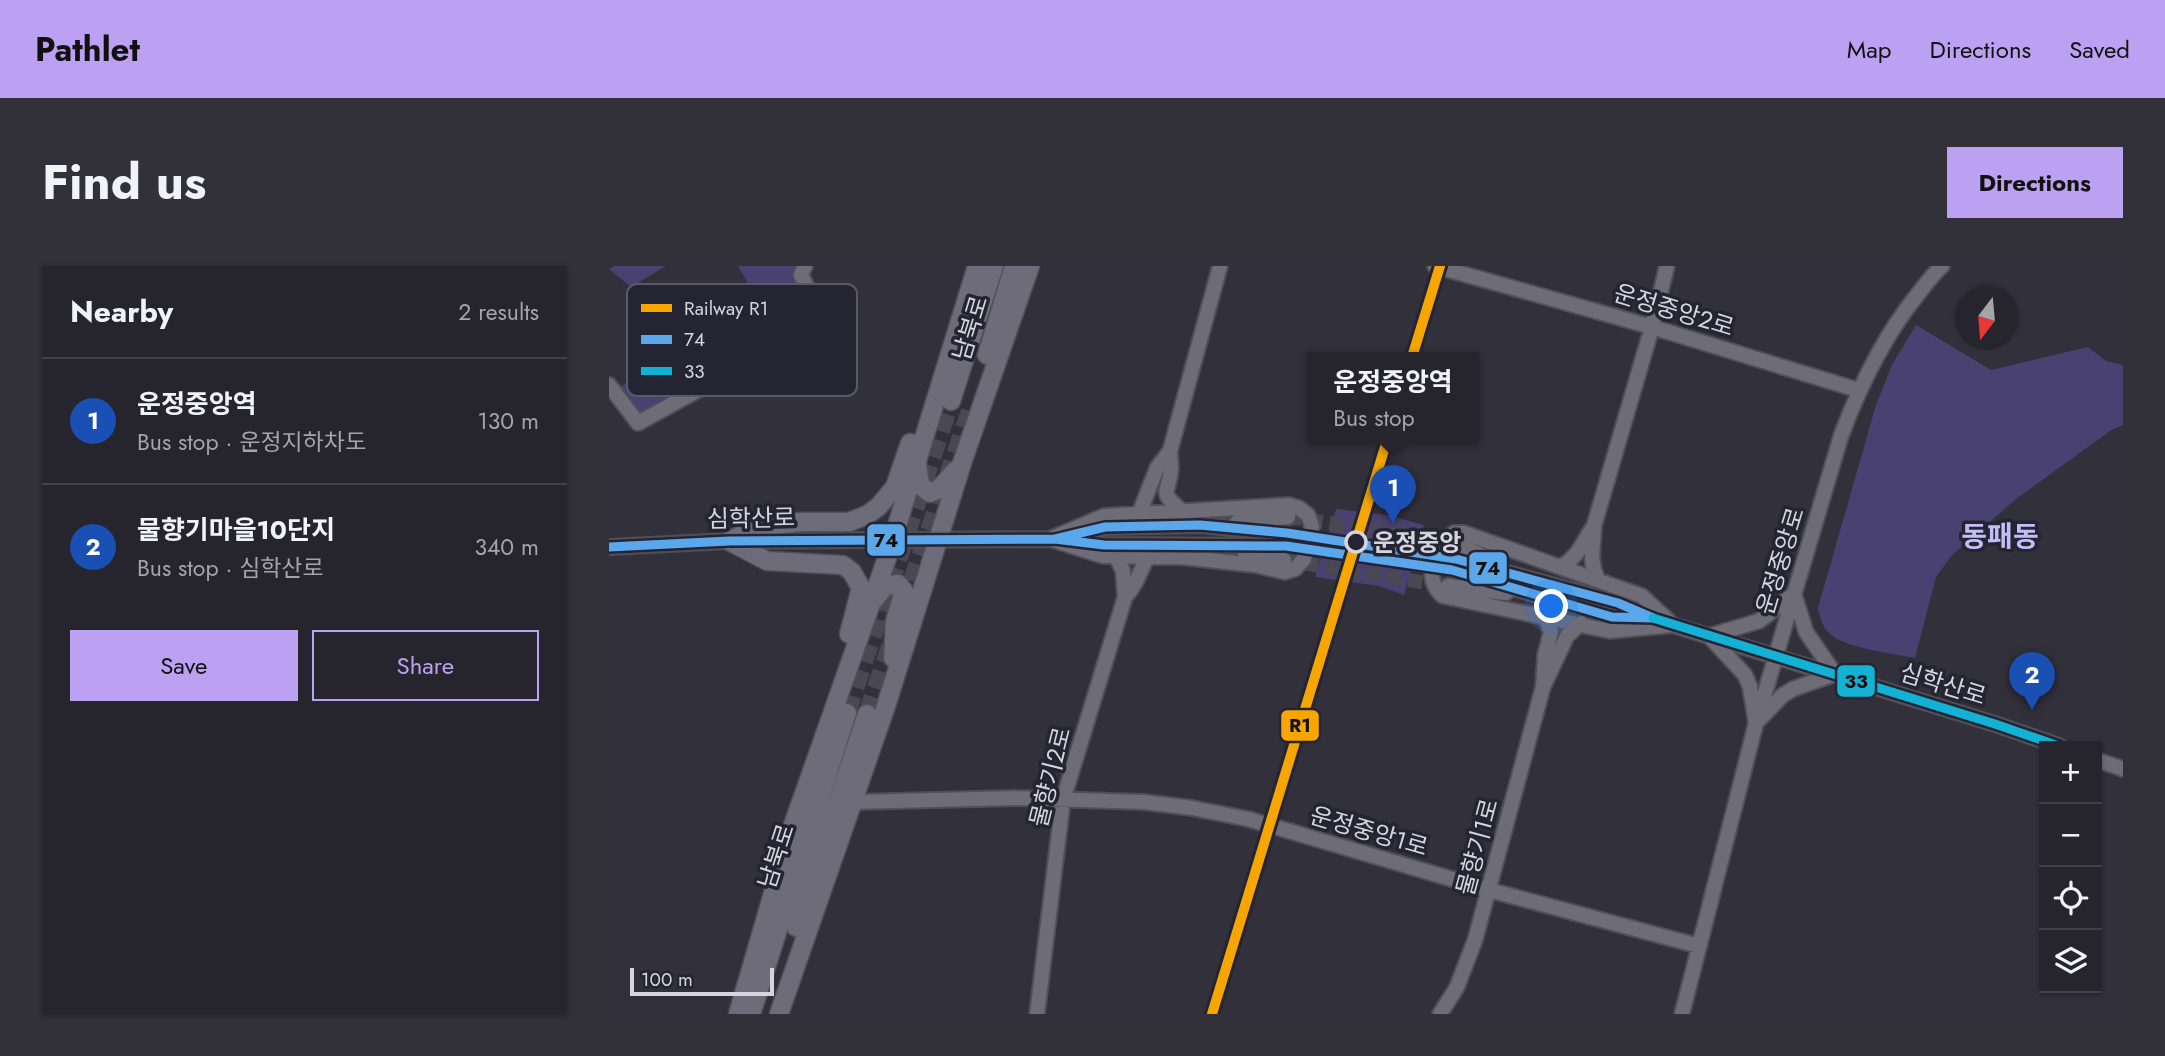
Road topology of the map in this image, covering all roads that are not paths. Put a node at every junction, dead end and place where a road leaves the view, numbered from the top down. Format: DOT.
graph roads {
  1 [pos="805,266"];
  2 [pos="977,266"];
  3 [pos="994,266"];
  4 [pos="1014,266"];
  5 [pos="1030,266"];
  6 [pos="1220,266"];
  7 [pos="1435,266"];
  8 [pos="1667,266"];
  9 [pos="1942,266"];
  10 [pos="806,284"];
  11 [pos="1652,327"];
  12 [pos="952,343"];
  13 [pos="609,384"];
  14 [pos="1858,390"];
  15 [pos="687,396"];
  16 [pos="951,401"];
  17 [pos="972,405"];
  18 [pos="1170,451"];
  19 [pos="917,460"];
  20 [pos="963,460"];
  21 [pos="1182,512"];
  22 [pos="1139,514"];
  23 [pos="1288,517"];
  24 [pos="1200,524"];
  25 [pos="1594,526"];
  26 [pos="938,538"];
  27 [pos="893,539"];
  28 [pos="1052,539"];
  29 [pos="729,541"];
  30 [pos="609,547"];
  31 [pos="1115,556"];
  32 [pos="1148,556"];
  33 [pos="1561,567"];
  34 [pos="1598,580"];
  35 [pos="1448,586"];
  36 [pos="1794,594"];
  37 [pos="1125,597"];
  38 [pos="1545,598"];
  39 [pos="872,602"];
  40 [pos="1544,616"];
  41 [pos="1653,618"];
  42 [pos="1581,623"];
  43 [pos="1673,625"];
  44 [pos="1709,636"];
  45 [pos="1775,656"];
  46 [pos="1835,674"];
  47 [pos="1543,687"];
  48 [pos="890,693"];
  49 [pos="847,713"];
  50 [pos="867,713"];
  51 [pos="1756,723"];
  52 [pos="2044,741"];
  53 [pos="2102,762"];
  54 [pos="2123,769"];
  55 [pos="810,783"];
  56 [pos="1063,800"];
  57 [pos="853,802"];
  58 [pos="1489,890"];
  59 [pos="1699,946"];
  60 [pos="737,1014"];
  61 [pos="751,1014"];
  62 [pos="769,1014"];
  63 [pos="779,1014"];
  64 [pos="1037,1014"];
  65 [pos="1440,1014"];
  66 [pos="1682,1014"];
  1 -- 10 [label="street"];
  2 -- 12 [label="main road"];
  3 -- 16 [label="main road, 남북로"];
  4 -- 17 [label="main road, 남북로"];
  5 -- 20 [label="main road"];
  6 -- 18 [label="street"];
  7 -- 11 [label="street, 운정중앙2로"];
  8 -- 11 [label="street"];
  9 -- 14 [label="street, 운정중앙로"];
  11 -- 14 [label="street, 운정중앙2로"];
  11 -- 25 [label="street"];
  12 -- 19 [label="main road"];
  12 -- 29 [label="main road"];
  13 -- 15 [label="street"];
  14 -- 36 [label="street, 운정중앙로"];
  18 -- 21 [label="street"];
  18 -- 22 [label="street"];
  19 -- 20 [label="main road"];
  19 -- 27 [label="main road"];
  20 -- 26 [label="main road"];
  21 -- 22 [label="street"];
  21 -- 32 [label="street"];
  22 -- 28 [label="street"];
  23 -- 24 [label="street"];
  24 -- 28 [label="street"];
  24 -- 28 [label="street"];
  25 -- 33 [label="street"];
  25 -- 34 [label="street"];
  26 -- 27 [label="street, 심학산로"];
  26 -- 28 [label="street, 심학산로"];
  26 -- 48 [label="main road"];
  27 -- 29 [label="street, 심학산로"];
  27 -- 39 [label="main road"];
  28 -- 31 [label="street"];
  29 -- 30 [label="street, 심학산로"];
  29 -- 55 [label="main road"];
  31 -- 32 [label="street"];
  31 -- 37 [label="street"];
  32 -- 37 [label="street, 물향기2로"];
  33 -- 34 [label="street"];
  33 -- 40 [label="street"];
  34 -- 43 [label="street"];
  35 -- 38 [label="street"];
  36 -- 44 [label="street"];
  36 -- 45 [label="street, 운정중앙로"];
  36 -- 46 [label="street"];
  37 -- 56 [label="street, 물향기2로"];
  38 -- 41 [label="street"];
  38 -- 41 [label="street"];
  39 -- 48 [label="main road"];
  39 -- 55 [label="main road"];
  40 -- 42 [label="street"];
  40 -- 47 [label="street"];
  41 -- 43 [label="street, 심학산로"];
  42 -- 43 [label="street"];
  42 -- 47 [label="street"];
  43 -- 44 [label="street, 심학산로"];
  44 -- 45 [label="street, 심학산로"];
  44 -- 51 [label="street"];
  45 -- 46 [label="street, 심학산로"];
  45 -- 51 [label="street, 운정중앙로"];
  46 -- 51 [label="street"];
  46 -- 52 [label="street, 심학산로"];
  47 -- 58 [label="street, 물향기1로"];
  48 -- 57 [label="main road"];
  49 -- 61 [label="main road, 남북로"];
  50 -- 62 [label="main road, 남북로"];
  51 -- 59 [label="street, 운정중앙로"];
  53 -- 54 [label="street"];
  55 -- 60 [label="main road"];
  56 -- 57 [label="street, 운정중앙1로"];
  56 -- 58 [label="street, 운정중앙1로"];
  56 -- 64 [label="street, 물향기2로"];
  57 -- 63 [label="main road"];
  58 -- 59 [label="street, 운정중앙1로"];
  58 -- 65 [label="street, 물향기1로"];
  59 -- 66 [label="street, 운정중앙로"];
}
